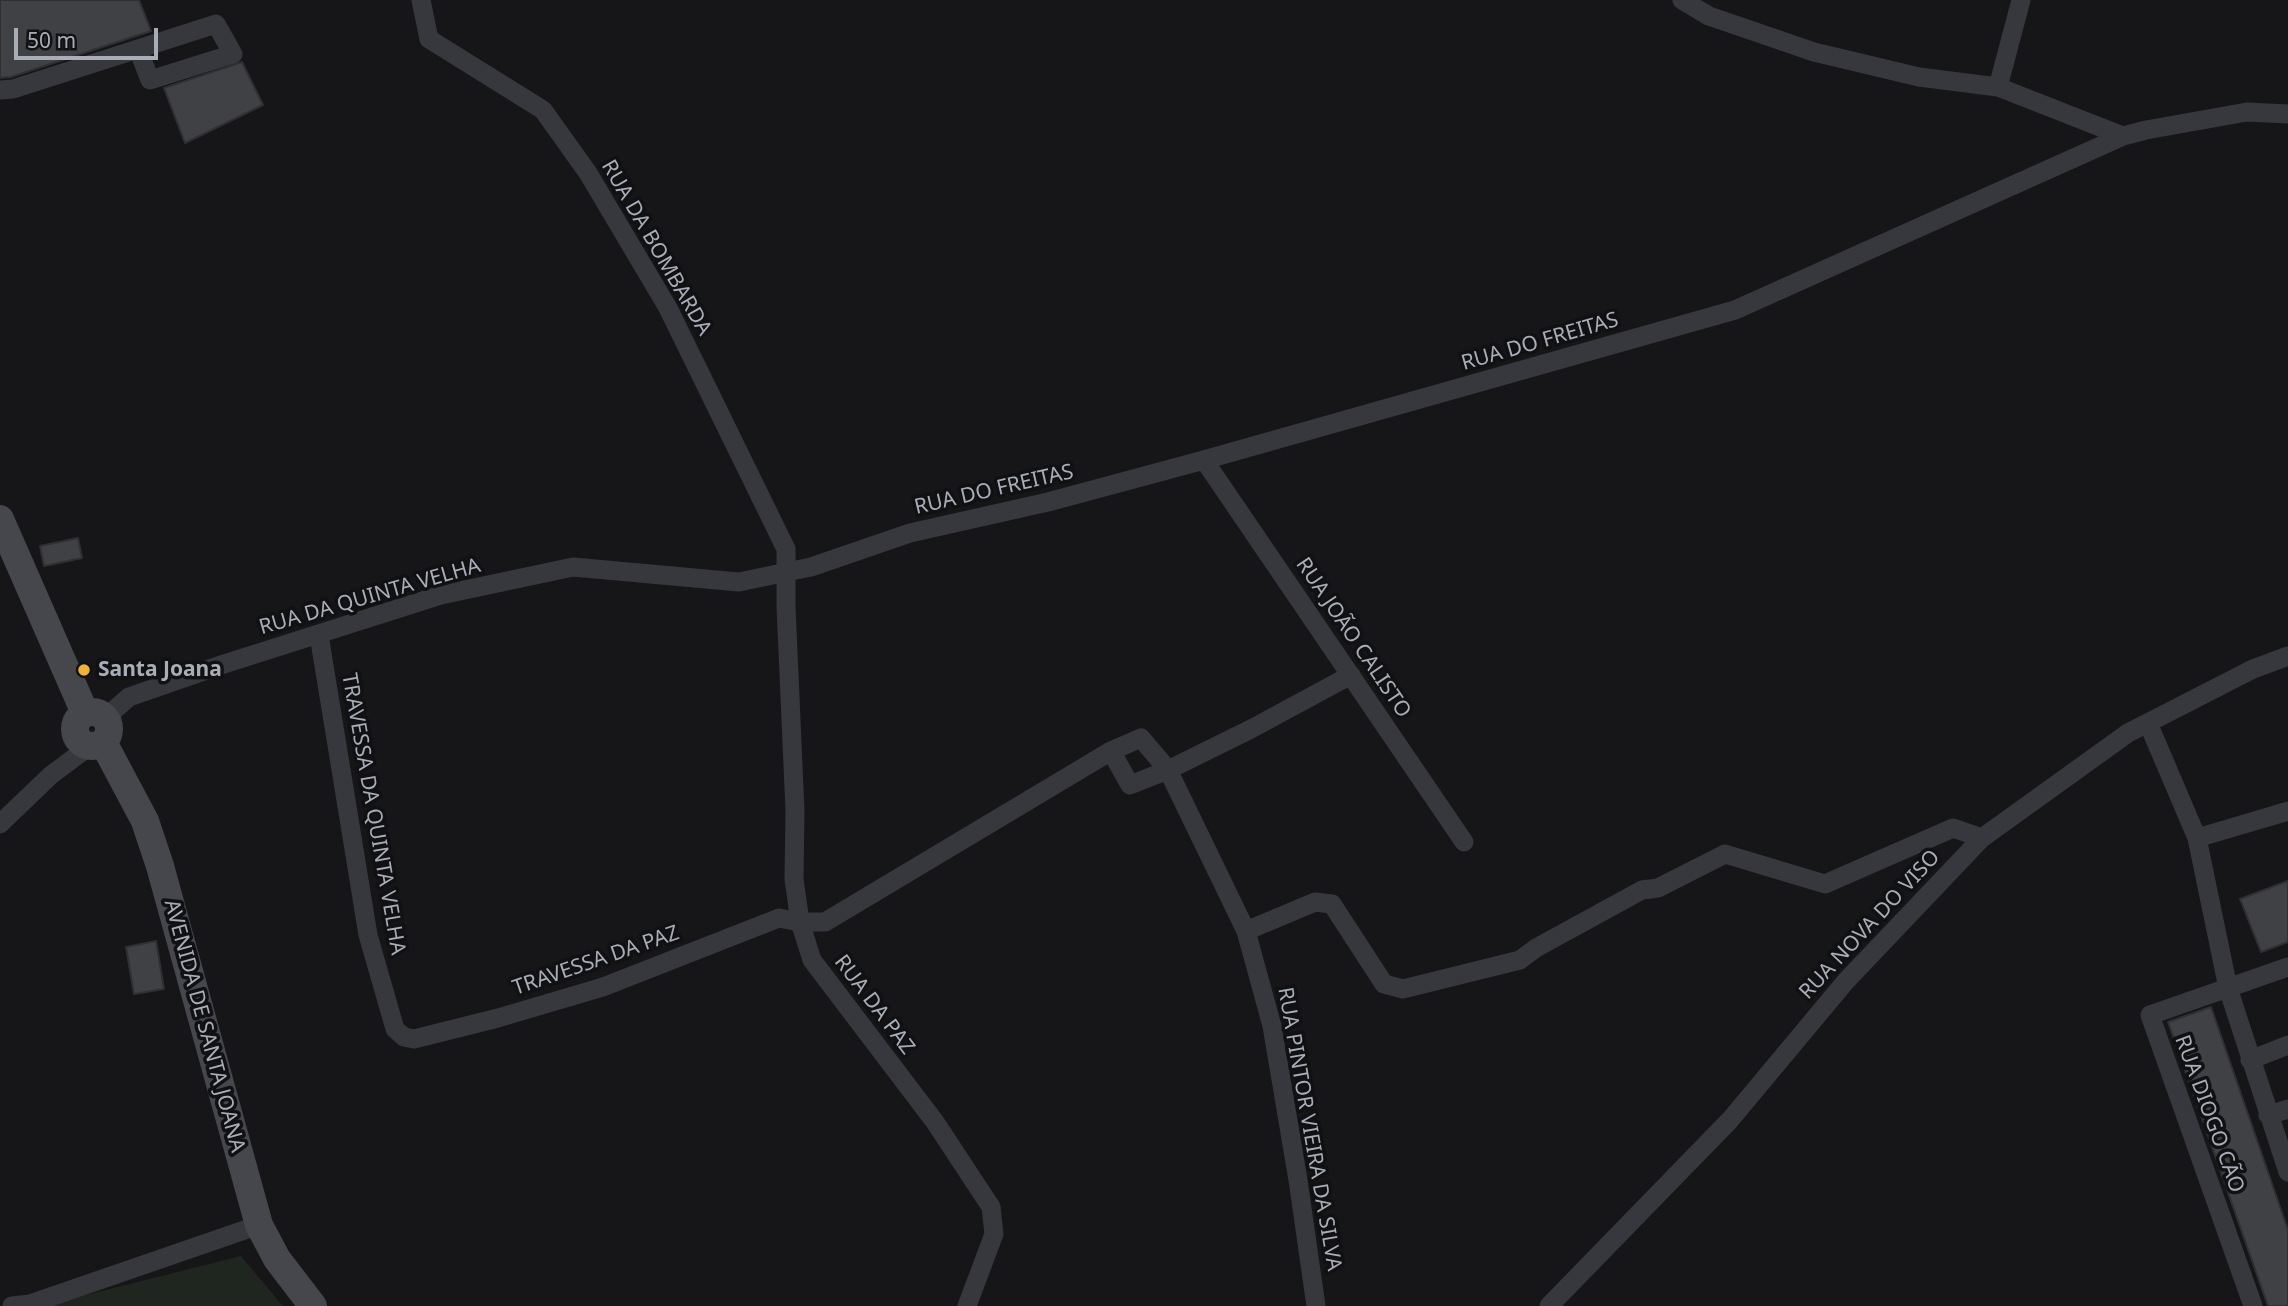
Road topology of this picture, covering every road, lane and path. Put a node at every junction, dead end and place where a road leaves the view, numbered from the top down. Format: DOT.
graph roads {
  1 [pos="421,0"];
  2 [pos="1682,0"];
  3 [pos="2021,0"];
  4 [pos="138,49"];
  5 [pos="1998,87"];
  6 [pos="0,90"];
  7 [pos="2288,114"];
  8 [pos="2123,136"];
  9 [pos="1203,460"];
  10 [pos="0,519"];
  11 [pos="785,572"];
  12 [pos="319,635"];
  13 [pos="2288,656"];
  14 [pos="1351,675"];
  15 [pos="2148,723"];
  16 [pos="96,729"];
  17 [pos="1111,751"];
  18 [pos="1168,770"];
  19 [pos="2288,811"];
  20 [pos="0,824"];
  21 [pos="1982,838"];
  22 [pos="2197,838"];
  23 [pos="1464,842"];
  24 [pos="800,922"];
  25 [pos="1246,931"];
  26 [pos="2288,967"];
  27 [pos="2228,988"];
  28 [pos="404,1037"];
  29 [pos="2288,1045"];
  30 [pos="2250,1060"];
  31 [pos="2288,1109"];
  32 [pos="2269,1115"];
  33 [pos="2288,1172"];
  34 [pos="259,1225"];
  35 [pos="12,1306"];
  36 [pos="313,1306"];
  37 [pos="967,1306"];
  38 [pos="1316,1306"];
  39 [pos="1549,1306"];
  40 [pos="2253,1306"];
  1 -- 11 [label="street, RUA DA BOMBARDA"];
  2 -- 5 [label="street"];
  3 -- 5 [label="street"];
  4 -- 6 [label="street"];
  5 -- 8 [label="street"];
  7 -- 8 [label="street, RUA DO FREITAS"];
  8 -- 9 [label="street, RUA DO FREITAS"];
  9 -- 11 [label="street, RUA DO FREITAS"];
  9 -- 14 [label="street, RUA JOÃO CALISTO"];
  10 -- 16 [label="street, AVENIDA DE SANTA JOANA"];
  11 -- 12 [label="street, RUA DA QUINTA VELHA"];
  11 -- 24 [label="street, RUA DA PAZ"];
  12 -- 16 [label="street, RUA DA QUINTA VELHA"];
  12 -- 28 [label="street, TRAVESSA DA QUINTA VELHA"];
  13 -- 15 [label="street, RUA NOVA DO VISO"];
  14 -- 18 [label="street"];
  14 -- 23 [label="street, RUA JOÃO CALISTO"];
  15 -- 21 [label="street, RUA NOVA DO VISO"];
  15 -- 22 [label="street"];
  16 -- 20 [label="street, RUA DA QUINTA VELHA"];
  16 -- 34 [label="street, AVENIDA DE SANTA JOANA"];
  17 -- 18 [label="street, RUA PINTOR VIEIRA DA SILVA"];
  17 -- 18 [label="street"];
  17 -- 24 [label="street, TRAVESSA DA PAZ"];
  18 -- 25 [label="street, RUA PINTOR VIEIRA DA SILVA"];
  19 -- 22 [label="street"];
  21 -- 25 [label="street"];
  21 -- 39 [label="street, RUA NOVA DO VISO"];
  22 -- 27 [label="street"];
  24 -- 28 [label="street, TRAVESSA DA PAZ"];
  24 -- 37 [label="street, RUA DA PAZ"];
  25 -- 38 [label="street, RUA PINTOR VIEIRA DA SILVA"];
  26 -- 27 [label="street"];
  27 -- 30 [label="street"];
  27 -- 40 [label="street, RUA DIOGO CÃO"];
  29 -- 30 [label="street"];
  30 -- 32 [label="street"];
  31 -- 32 [label="street"];
  32 -- 33 [label="street"];
  34 -- 35 [label="street"];
  34 -- 36 [label="street, AVENIDA DE SANTA JOANA"];
}
